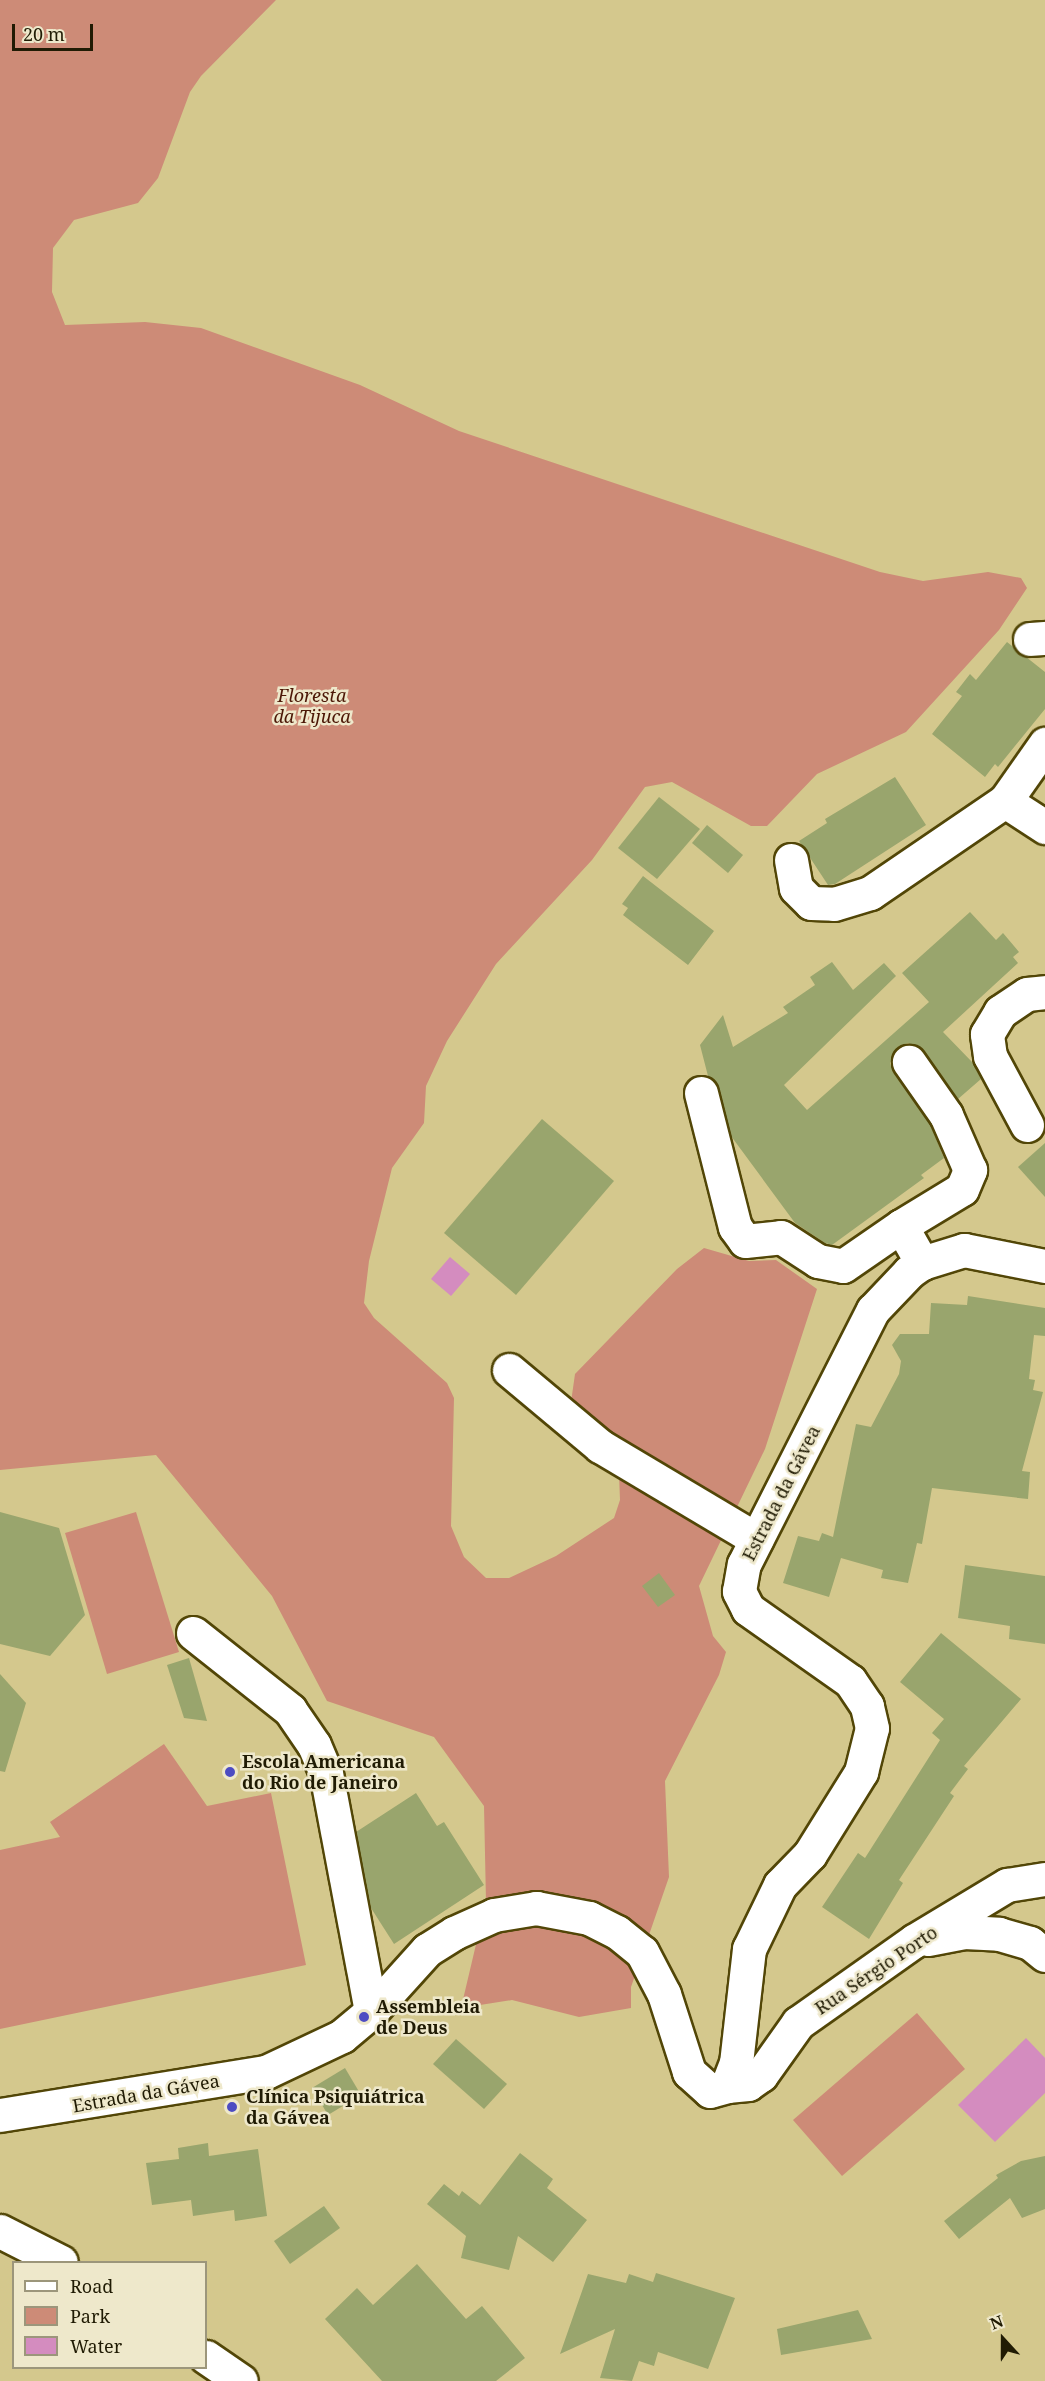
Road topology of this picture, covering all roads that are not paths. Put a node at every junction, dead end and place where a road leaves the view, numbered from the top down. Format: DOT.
graph roads {
  1 [pos="1045,744"];
  2 [pos="1005,801"];
  3 [pos="1045,827"];
  4 [pos="791,860"];
  5 [pos="1045,992"];
  6 [pos="909,1062"];
  7 [pos="701,1093"];
  8 [pos="1027,1125"];
  9 [pos="901,1226"];
  10 [pos="922,1263"];
  11 [pos="849,1264"];
  12 [pos="1045,1266"];
  13 [pos="873,1310"];
  14 [pos="509,1370"];
  15 [pos="756,1539"];
  16 [pos="193,1633"];
  17 [pos="1045,1879"];
  18 [pos="914,1941"];
  19 [pos="1045,1955"];
  20 [pos="370,2012"];
  21 [pos="727,2086"];
  22 [pos="0,2115"];
  23 [pos="0,2231"];
  24 [pos="59,2261"];
  25 [pos="207,2358"];
  26 [pos="241,2381"];
  1 -- 2 [label="street"];
  2 -- 3 [label="street"];
  2 -- 4 [label="street"];
  5 -- 8 [label="street"];
  6 -- 9 [label="street"];
  7 -- 11 [label="street"];
  9 -- 10 [label="street"];
  9 -- 11 [label="street"];
  10 -- 12 [label="street, Estrada da Gávea"];
  10 -- 13 [label="street, Estrada da Gávea"];
  11 -- 13 [label="street"];
  13 -- 15 [label="street, Estrada da Gávea"];
  14 -- 15 [label="street"];
  15 -- 21 [label="street, Estrada da Gávea"];
  16 -- 20 [label="street"];
  17 -- 18 [label="street, Rua Sérgio Porto"];
  18 -- 19 [label="street"];
  18 -- 21 [label="street, Rua Sérgio Porto"];
  20 -- 21 [label="street, Estrada da Gávea"];
  20 -- 22 [label="street, Estrada da Gávea"];
  23 -- 24 [label="street"];
  25 -- 26 [label="street"];
}
